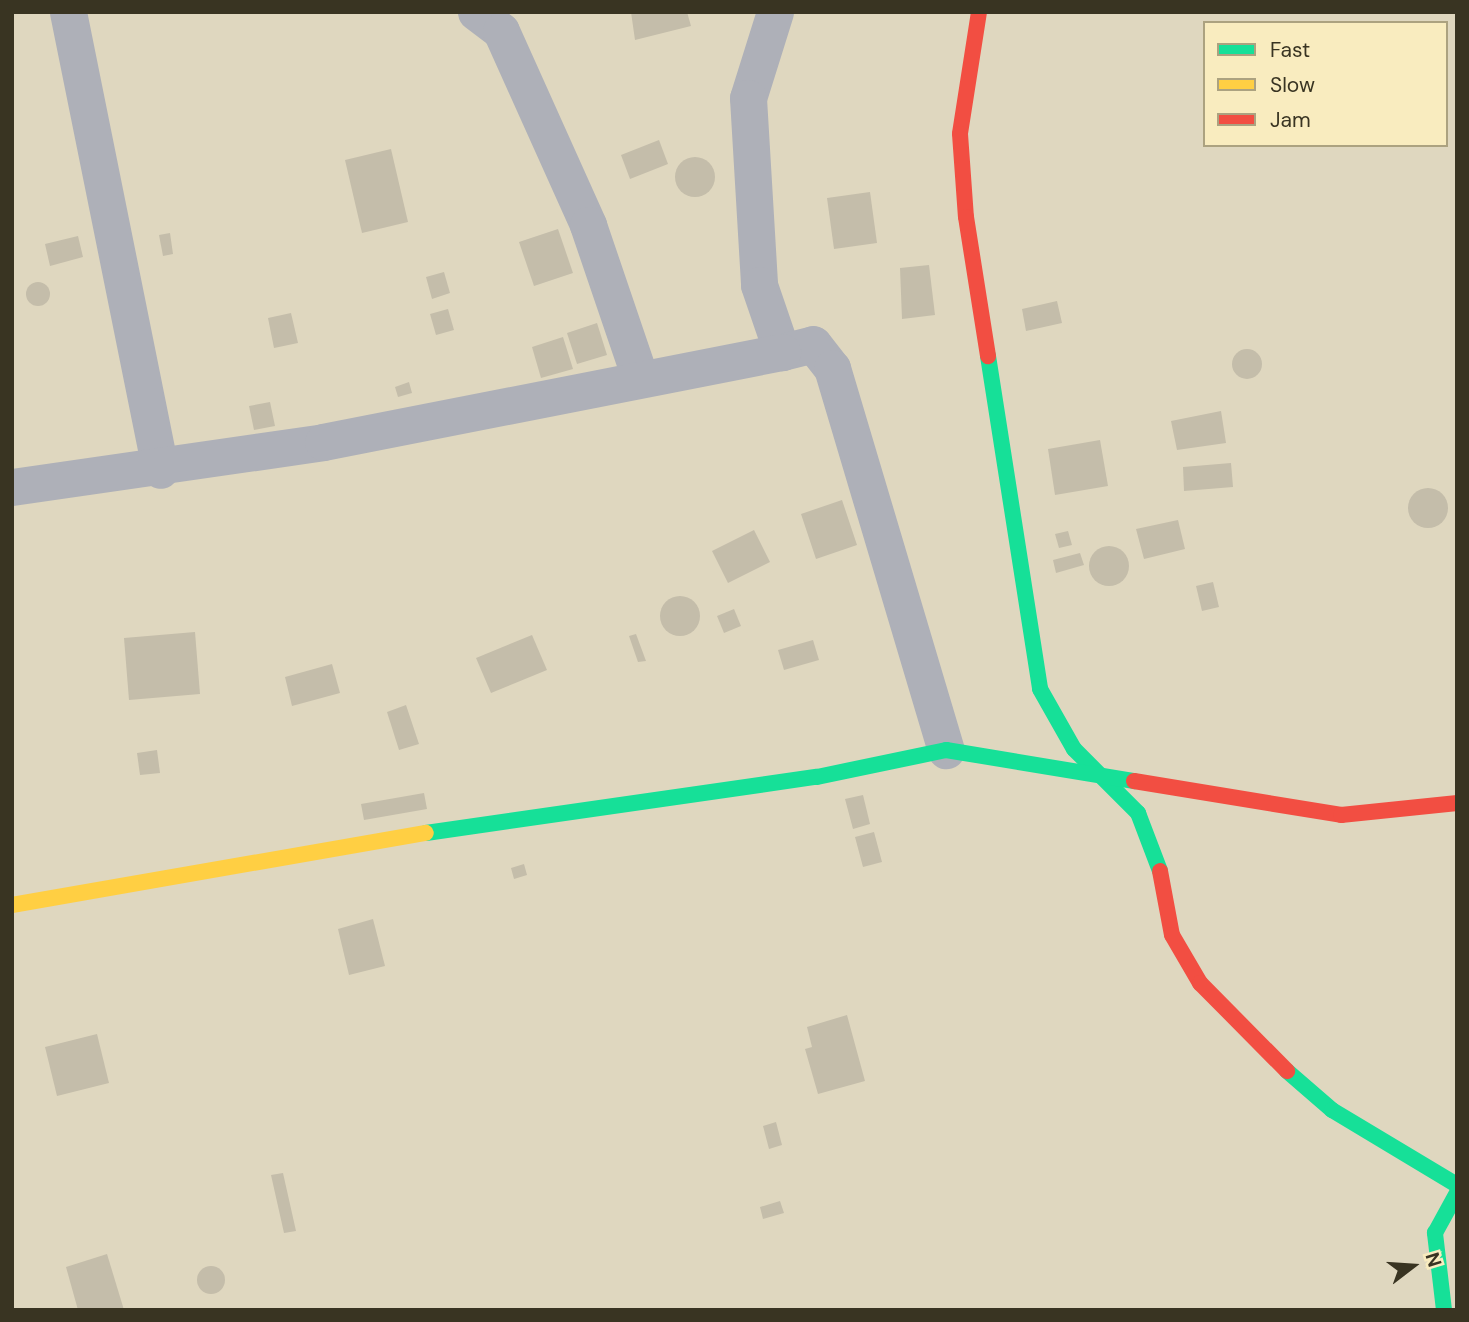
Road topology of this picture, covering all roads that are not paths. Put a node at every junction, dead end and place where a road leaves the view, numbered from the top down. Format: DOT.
graph roads {
  1 [pos="68,12"];
  2 [pos="476,12"];
  3 [pos="775,12"];
  4 [pos="979,12"];
  5 [pos="782,352"];
  6 [pos="640,378"];
  7 [pos="160,470"];
  8 [pos="12,487"];
  9 [pos="946,750"];
  10 [pos="1110,780"];
  11 [pos="1457,803"];
  12 [pos="12,905"];
  13 [pos="1457,1185"];
  14 [pos="1457,1193"];
  15 [pos="1444,1310"];
  1 -- 7 [label="street"];
  2 -- 6 [label="street"];
  3 -- 5 [label="street"];
  4 -- 10 [label="street"];
  5 -- 6 [label="street"];
  5 -- 9 [label="street"];
  6 -- 7 [label="street"];
  7 -- 8 [label="street"];
  9 -- 10 [label="street"];
  9 -- 12 [label="street"];
  10 -- 11 [label="street"];
  10 -- 13 [label="street"];
  14 -- 15 [label="street"];
}
